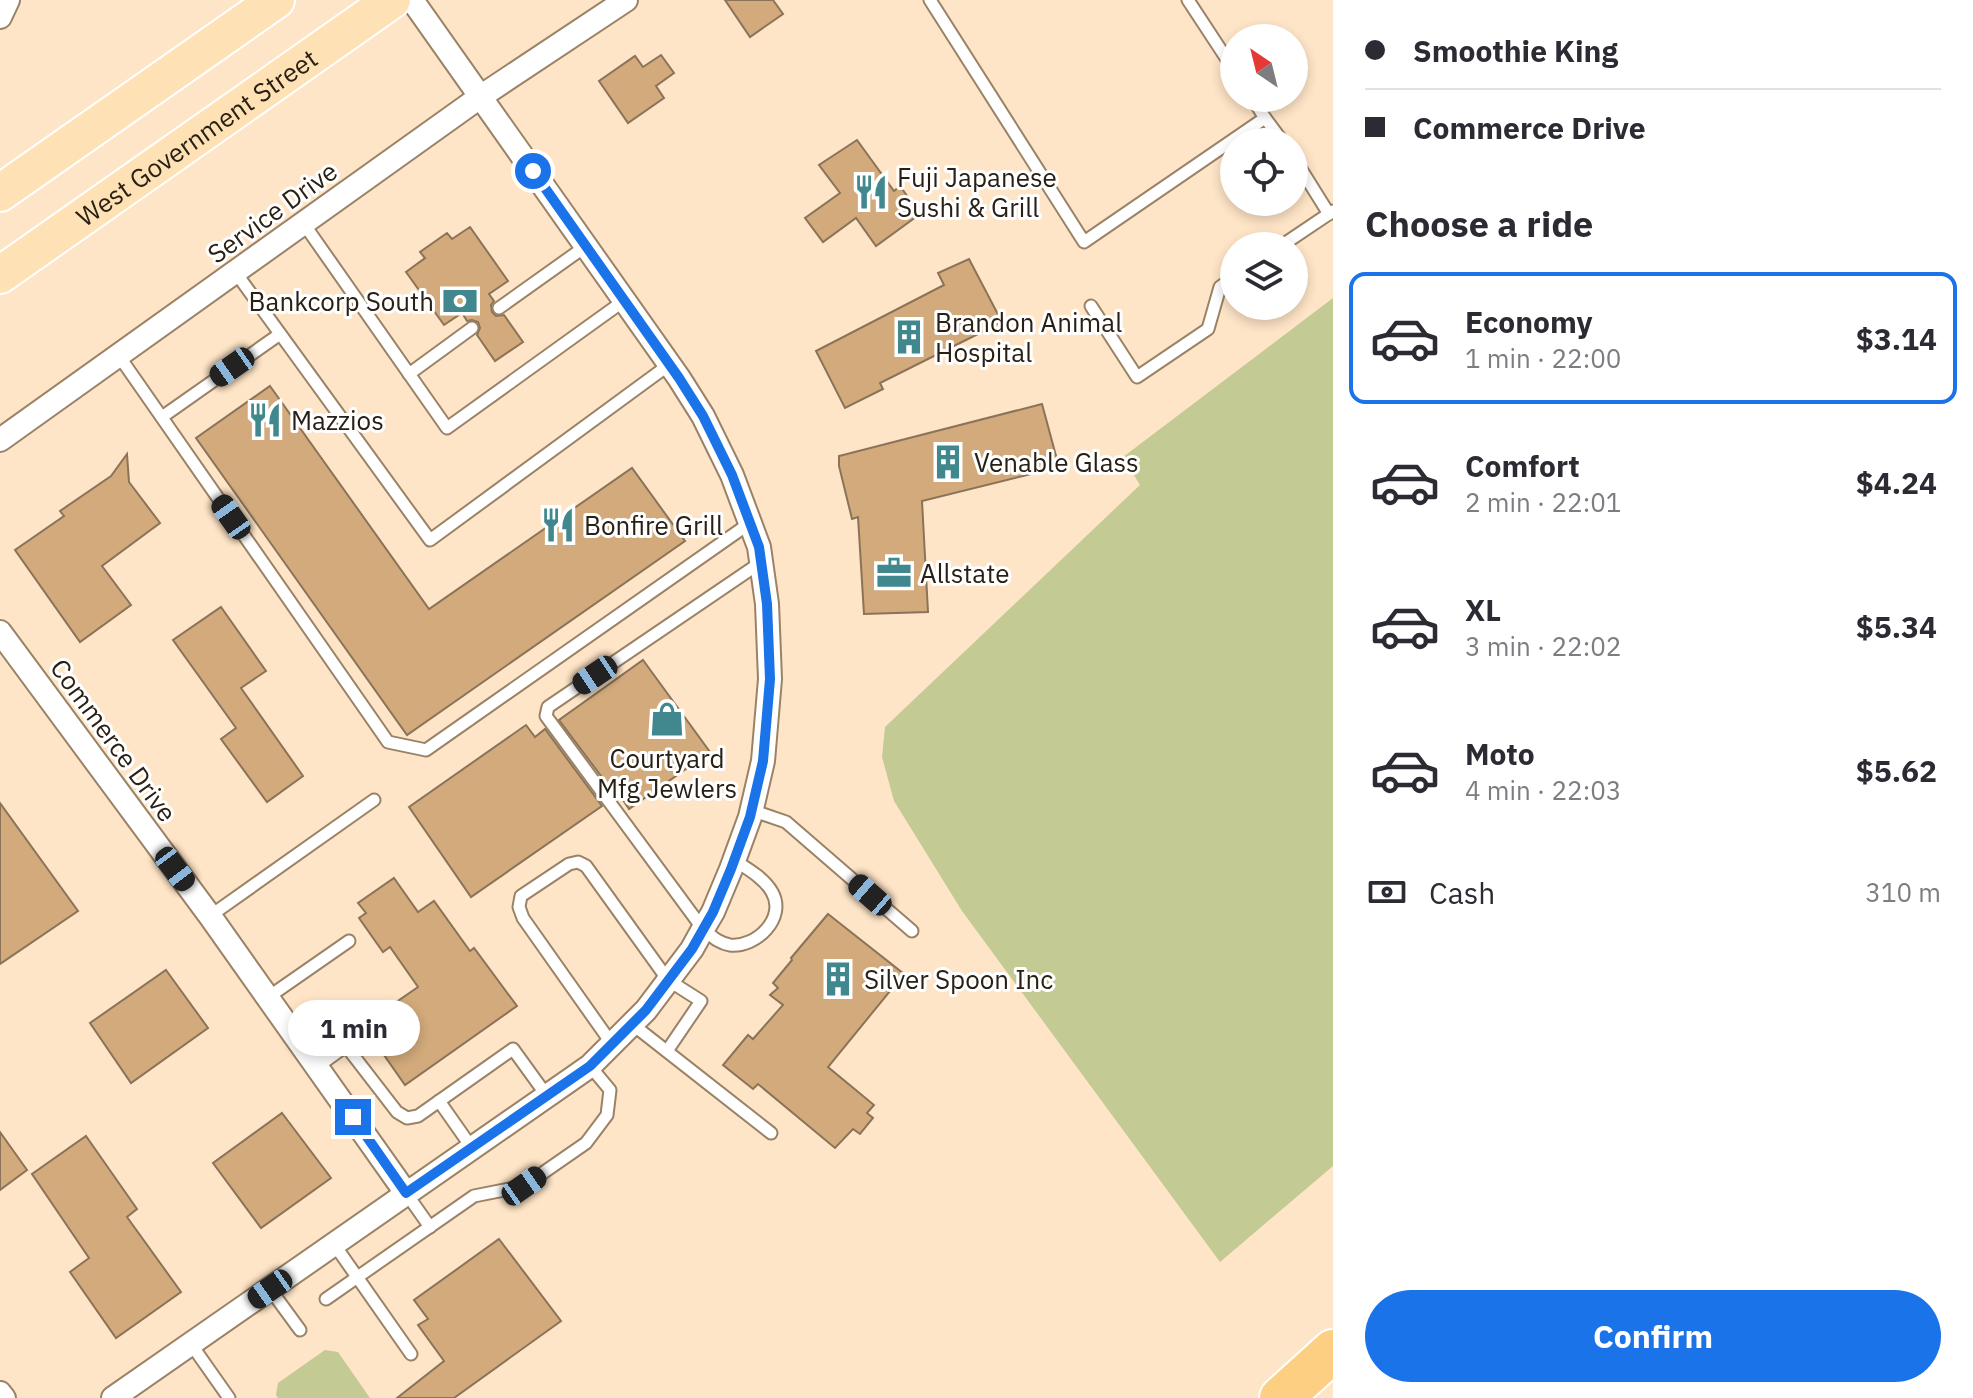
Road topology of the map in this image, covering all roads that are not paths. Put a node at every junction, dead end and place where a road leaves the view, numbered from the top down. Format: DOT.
graph roads {
  1 [pos="8,0"];
  2 [pos="276,0"];
  3 [pos="392,0"];
  4 [pos="412,0"];
  5 [pos="626,0"];
  6 [pos="930,0"];
  7 [pos="1188,0"];
  8 [pos="0,17"];
  9 [pos="1220,49"];
  10 [pos="480,97"];
  11 [pos="1261,112"];
  12 [pos="1265,118"];
  13 [pos="1272,128"];
  14 [pos="1308,178"];
  15 [pos="0,193"];
  16 [pos="1331,212"];
  17 [pos="304,224"];
  18 [pos="1302,232"];
  19 [pos="586,246"];
  20 [pos="236,273"];
  21 [pos="0,275"];
  22 [pos="1220,287"];
  23 [pos="625,300"];
  24 [pos="1091,306"];
  25 [pos="499,308"];
  26 [pos="472,328"];
  27 [pos="280,334"];
  28 [pos="119,356"];
  29 [pos="670,364"];
  30 [pos="409,374"];
  31 [pos="162,417"];
  32 [pos="0,440"];
  33 [pos="750,523"];
  34 [pos="761,562"];
  35 [pos="0,632"];
  36 [pos="374,800"];
  37 [pos="751,810"];
  38 [pos="734,860"];
  39 [pos="210,916"];
  40 [pos="703,929"];
  41 [pos="912,931"];
  42 [pos="349,941"];
  43 [pos="668,980"];
  44 [pos="267,998"];
  45 [pos="632,1024"];
  46 [pos="612,1044"];
  47 [pos="667,1051"];
  48 [pos="590,1066"];
  49 [pos="317,1067"];
  50 [pos="547,1096"];
  51 [pos="439,1101"];
  52 [pos="771,1133"];
  53 [pos="472,1148"];
  54 [pos="406,1193"];
  55 [pos="430,1227"];
  56 [pos="334,1244"];
  57 [pos="357,1277"];
  58 [pos="270,1289"];
  59 [pos="326,1299"];
  60 [pos="300,1330"];
  61 [pos="191,1344"];
  62 [pos="1333,1351"];
  63 [pos="411,1354"];
  64 [pos="0,1393"];
  65 [pos="4,1398"];
  66 [pos="113,1398"];
  67 [pos="229,1398"];
  68 [pos="1281,1398"];
  1 -- 8 [label="street"];
  2 -- 15 [label="main road"];
  3 -- 21 [label="main road, West Government Street"];
  4 -- 10 [label="street"];
  5 -- 10 [label="street, Service Drive"];
  6 -- 12 [label="lane"];
  7 -- 9 [label="lane"];
  10 -- 17 [label="street, Service Drive"];
  10 -- 19 [label="street"];
  11 -- 12 [label="lane"];
  12 -- 13 [label="lane"];
  14 -- 16 [label="lane"];
  16 -- 18 [label="lane"];
  17 -- 20 [label="street, Service Drive"];
  17 -- 30 [label="lane"];
  19 -- 23 [label="street"];
  19 -- 25 [label="lane"];
  20 -- 27 [label="lane"];
  20 -- 28 [label="street, Service Drive"];
  22 -- 24 [label="lane"];
  23 -- 29 [label="street"];
  23 -- 30 [label="lane"];
  26 -- 30 [label="lane"];
  27 -- 29 [label="lane"];
  27 -- 31 [label="lane"];
  28 -- 31 [label="lane"];
  28 -- 32 [label="street, Service Drive"];
  29 -- 33 [label="street"];
  31 -- 33 [label="lane"];
  33 -- 34 [label="street"];
  34 -- 37 [label="street"];
  34 -- 40 [label="lane"];
  35 -- 39 [label="street, Commerce Drive"];
  36 -- 39 [label="lane"];
  37 -- 38 [label="street"];
  37 -- 41 [label="lane"];
  38 -- 40 [label="street"];
  38 -- 40 [label="lane"];
  39 -- 44 [label="street, Commerce Drive"];
  40 -- 43 [label="street"];
  42 -- 44 [label="lane"];
  43 -- 45 [label="street"];
  43 -- 46 [label="lane"];
  43 -- 47 [label="lane"];
  44 -- 49 [label="street, Commerce Drive"];
  45 -- 46 [label="street"];
  45 -- 47 [label="lane"];
  46 -- 48 [label="street"];
  47 -- 52 [label="lane"];
  48 -- 50 [label="street"];
  48 -- 55 [label="lane"];
  49 -- 51 [label="lane"];
  49 -- 54 [label="street, Commerce Drive"];
  50 -- 51 [label="lane"];
  50 -- 53 [label="street"];
  51 -- 53 [label="lane"];
  53 -- 54 [label="street"];
  54 -- 55 [label="lane"];
  54 -- 56 [label="street"];
  55 -- 57 [label="lane"];
  56 -- 57 [label="lane"];
  56 -- 58 [label="street"];
  57 -- 59 [label="lane"];
  57 -- 63 [label="lane"];
  58 -- 60 [label="lane"];
  58 -- 61 [label="street"];
  61 -- 66 [label="street"];
  61 -- 67 [label="lane"];
  62 -- 68 [label="highway"];
  64 -- 65 [label="street"];
}
